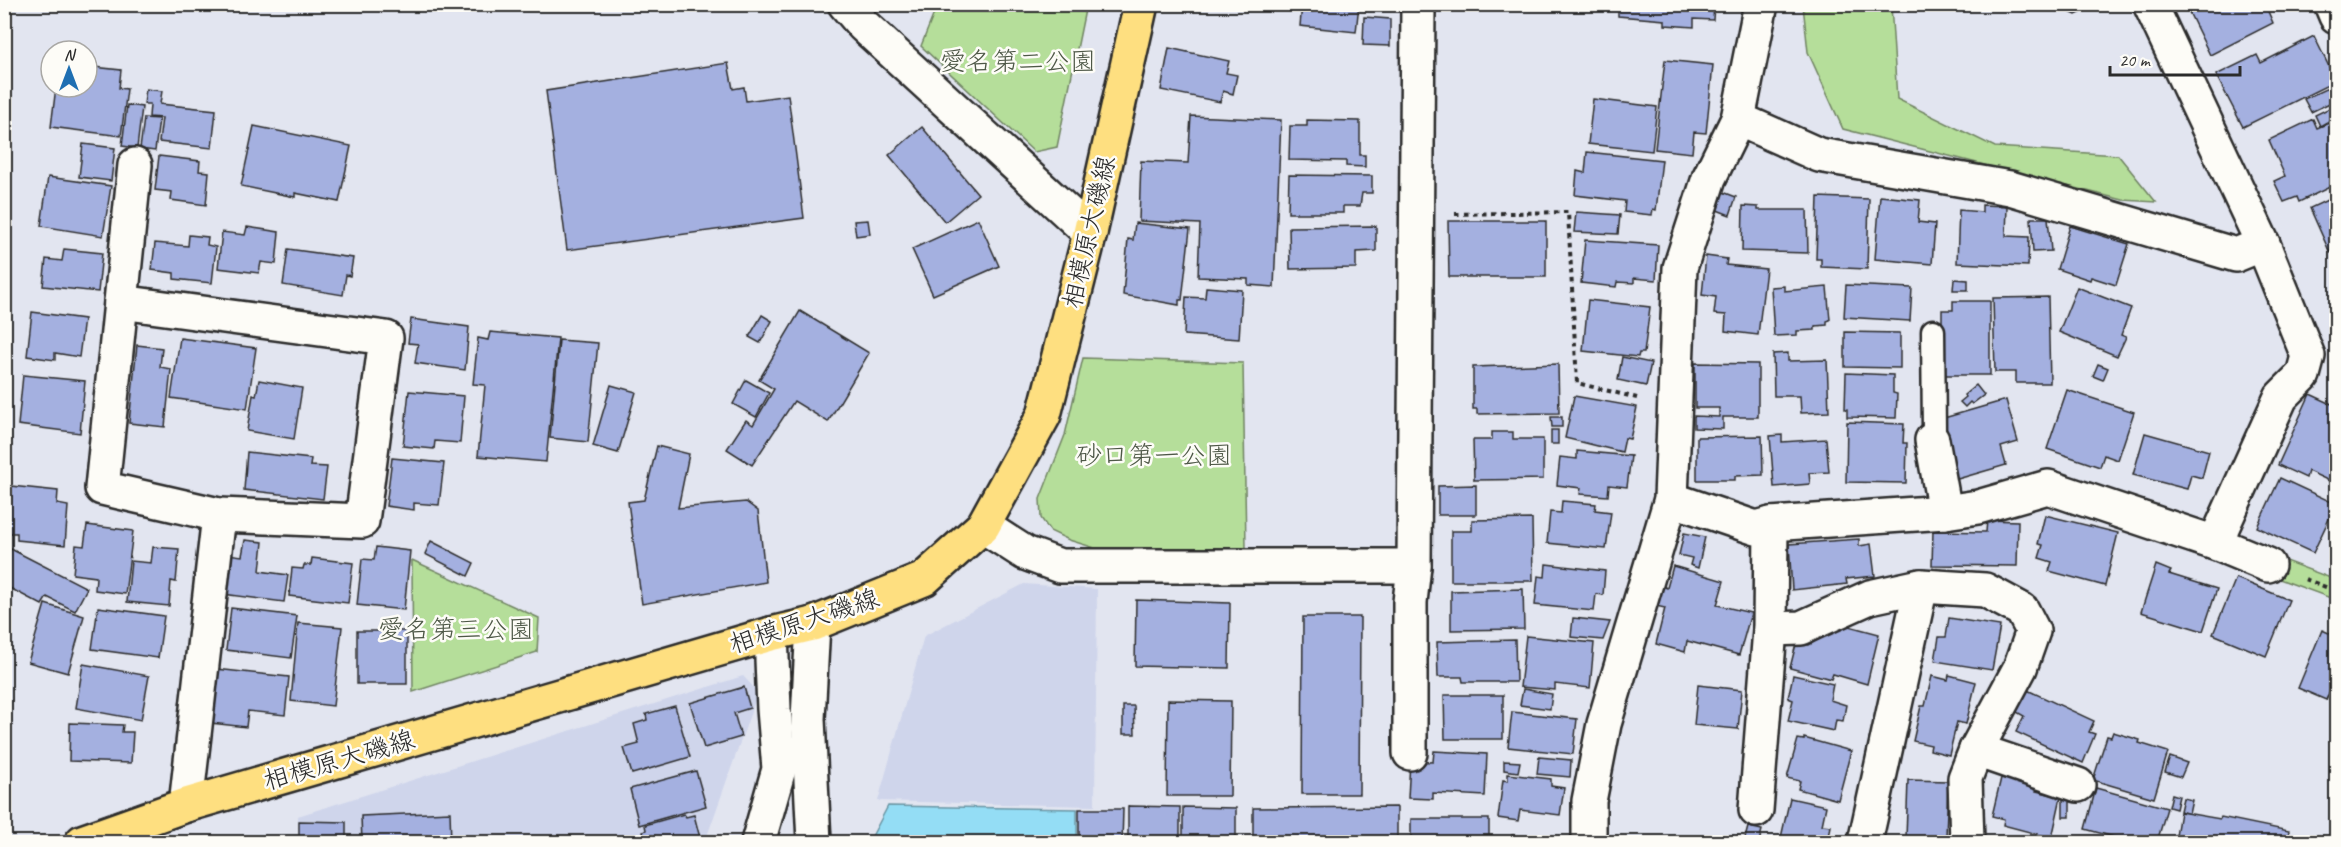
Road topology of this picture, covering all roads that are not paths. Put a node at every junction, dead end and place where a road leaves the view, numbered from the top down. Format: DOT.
graph roads {
  1 [pos="844,4"];
  2 [pos="1141,4"];
  3 [pos="1418,4"];
  4 [pos="1761,4"];
  5 [pos="2150,4"];
  6 [pos="2331,4"];
  7 [pos="2337,16"];
  8 [pos="1738,119"];
  9 [pos="135,165"];
  10 [pos="1090,233"];
  11 [pos="2263,244"];
  12 [pos="121,302"];
  13 [pos="1933,331"];
  14 [pos="1932,440"];
  15 [pos="1671,499"];
  16 [pos="1945,512"];
  17 [pos="219,515"];
  18 [pos="1772,524"];
  19 [pos="983,525"];
  20 [pos="2215,543"];
  21 [pos="2268,565"];
  22 [pos="1414,566"];
  23 [pos="1921,586"];
  24 [pos="813,624"];
  25 [pos="1770,629"];
  26 [pos="771,634"];
  27 [pos="1976,750"];
  28 [pos="1410,753"];
  29 [pos="2078,785"];
  30 [pos="186,805"];
  31 [pos="1756,810"];
  32 [pos="82,843"];
  33 [pos="758,843"];
  34 [pos="814,843"];
  35 [pos="1588,843"];
  36 [pos="1865,843"];
  37 [pos="1967,843"];
  1 -- 10 [label="street"];
  2 -- 10 [label="main road, 相模原大磯線"];
  3 -- 22 [label="street"];
  4 -- 8 [label="street"];
  5 -- 11 [label="street"];
  6 -- 7 [label="street"];
  8 -- 11 [label="street"];
  8 -- 15 [label="street"];
  9 -- 12 [label="street"];
  10 -- 19 [label="main road, 相模原大磯線"];
  11 -- 20 [label="street"];
  12 -- 17 [label="street"];
  12 -- 17 [label="street"];
  13 -- 14 [label="lane"];
  14 -- 16 [label="street"];
  15 -- 18 [label="street"];
  15 -- 35 [label="street"];
  16 -- 18 [label="street"];
  16 -- 20 [label="street"];
  17 -- 30 [label="street"];
  18 -- 25 [label="street"];
  19 -- 22 [label="street"];
  19 -- 24 [label="main road, 相模原大磯線"];
  20 -- 21 [label="street"];
  22 -- 28 [label="street"];
  23 -- 25 [label="street"];
  23 -- 27 [label="street"];
  23 -- 36 [label="street"];
  24 -- 26 [label="main road, 相模原大磯線"];
  24 -- 34 [label="street"];
  25 -- 31 [label="street"];
  26 -- 30 [label="main road, 相模原大磯線"];
  26 -- 33 [label="street"];
  27 -- 29 [label="street"];
  27 -- 37 [label="street"];
  30 -- 32 [label="main road, 相模原大磯線"];
}
